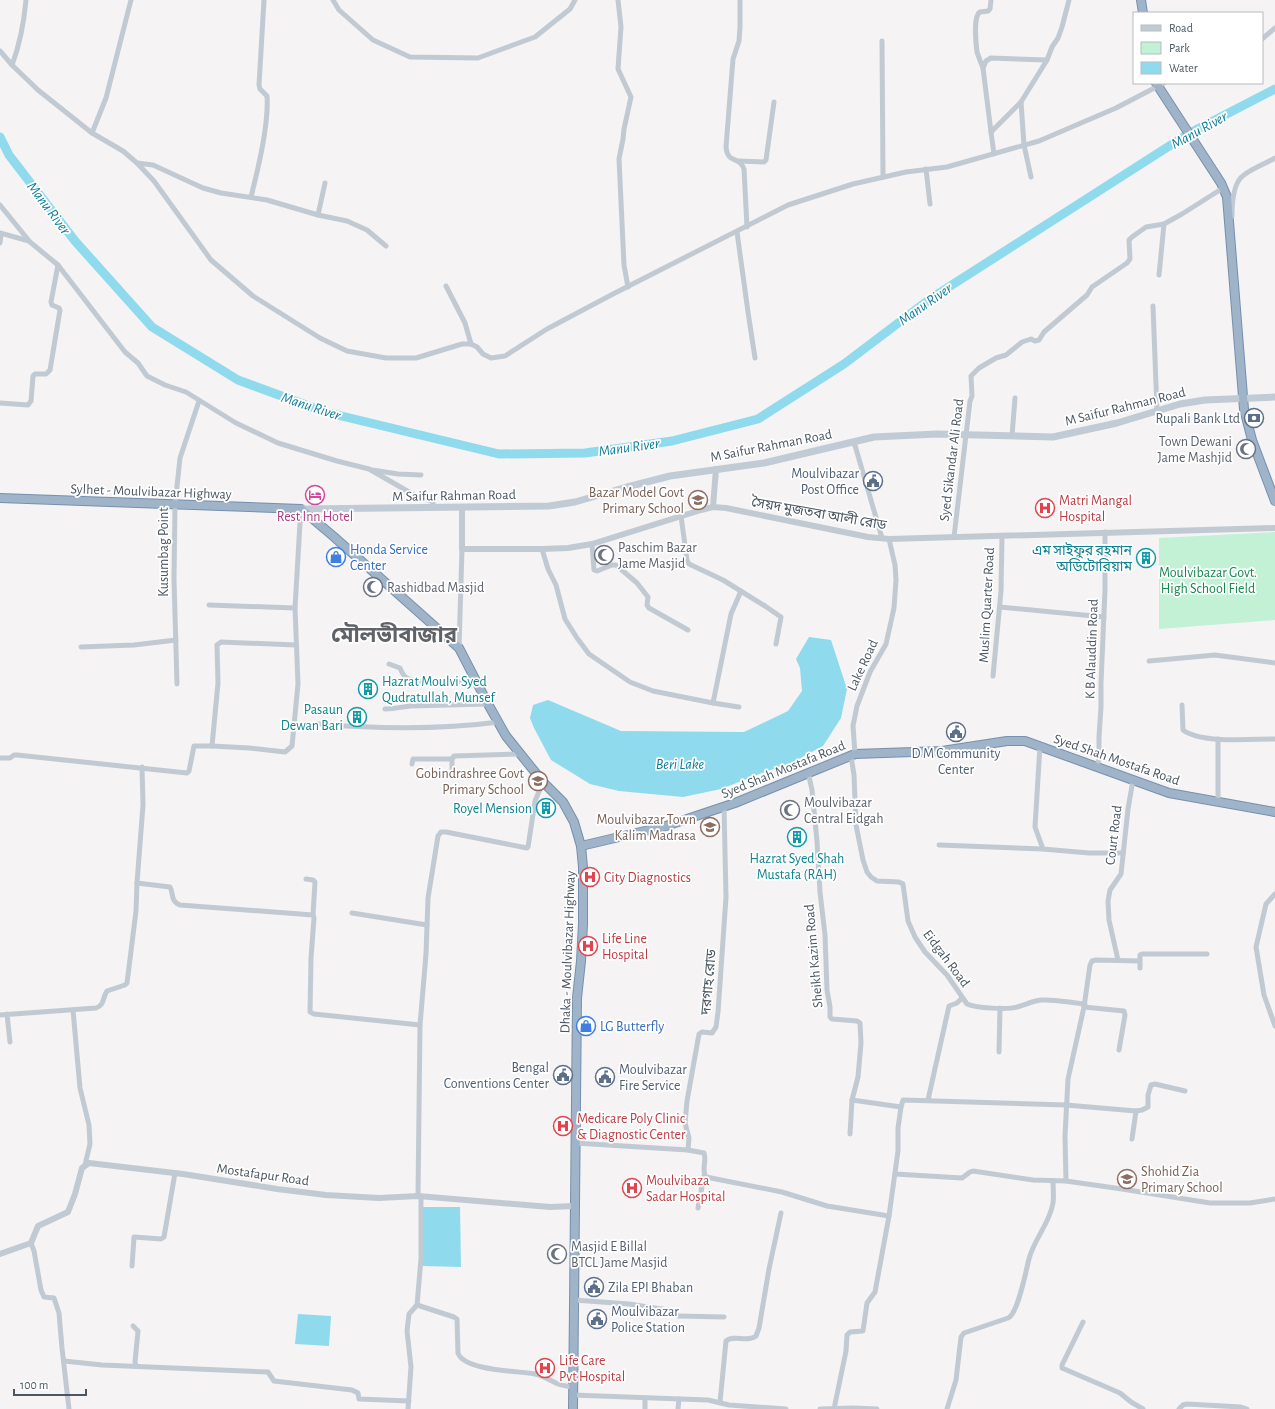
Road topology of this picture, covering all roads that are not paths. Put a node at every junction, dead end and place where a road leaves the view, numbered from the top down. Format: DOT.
graph roads {
  1 [pos="26,0"];
  2 [pos="131,0"];
  3 [pos="264,0"];
  4 [pos="333,0"];
  5 [pos="575,0"];
  6 [pos="618,0"];
  7 [pos="740,0"];
  8 [pos="990,0"];
  9 [pos="1069,0"];
  10 [pos="1141,0"];
  11 [pos="1143,12"];
  12 [pos="1275,28"];
  13 [pos="1263,38"];
  14 [pos="882,41"];
  15 [pos="0,51"];
  16 [pos="1048,60"];
  17 [pos="12,65"];
  18 [pos="983,68"];
  19 [pos="1160,86"];
  20 [pos="774,102"];
  21 [pos="1021,102"];
  22 [pos="991,132"];
  23 [pos="92,133"];
  24 [pos="1024,145"];
  25 [pos="994,154"];
  26 [pos="1275,158"];
  27 [pos="739,161"];
  28 [pos="137,163"];
  29 [pos="926,169"];
  30 [pos="883,177"];
  31 [pos="1031,177"];
  32 [pos="325,182"];
  33 [pos="1222,185"];
  34 [pos="251,197"];
  35 [pos="930,204"];
  36 [pos="0,205"];
  37 [pos="318,215"];
  38 [pos="1164,224"];
  39 [pos="747,227"];
  40 [pos="737,232"];
  41 [pos="1230,233"];
  42 [pos="1,234"];
  43 [pos="30,242"];
  44 [pos="0,243"];
  45 [pos="386,246"];
  46 [pos="58,265"];
  47 [pos="1159,274"];
  48 [pos="446,286"];
  49 [pos="628,287"];
  50 [pos="1153,306"];
  51 [pos="471,344"];
  52 [pos="755,358"];
  53 [pos="1275,397"];
  54 [pos="1015,398"];
  55 [pos="1244,398"];
  56 [pos="199,401"];
  57 [pos="0,403"];
  58 [pos="1157,411"];
  59 [pos="966,434"];
  60 [pos="1012,436"];
  61 [pos="854,442"];
  62 [pos="370,469"];
  63 [pos="716,469"];
  64 [pos="421,475"];
  65 [pos="0,498"];
  66 [pos="1275,501"];
  67 [pos="175,505"];
  68 [pos="462,507"];
  69 [pos="713,507"];
  70 [pos="433,508"];
  71 [pos="303,511"];
  72 [pos="681,516"];
  73 [pos="1275,528"];
  74 [pos="1105,532"];
  75 [pos="1002,536"];
  76 [pos="954,537"];
  77 [pos="885,538"];
  78 [pos="592,544"];
  79 [pos="462,549"];
  80 [pos="542,549"];
  81 [pos="741,591"];
  82 [pos="209,605"];
  83 [pos="1000,607"];
  84 [pos="295,608"];
  85 [pos="1104,618"];
  86 [pos="688,630"];
  87 [pos="176,640"];
  88 [pos="776,644"];
  89 [pos="296,645"];
  90 [pos="81,647"];
  91 [pos="459,648"];
  92 [pos="1149,661"];
  93 [pos="1275,663"];
  94 [pos="389,664"];
  95 [pos="993,676"];
  96 [pos="476,681"];
  97 [pos="177,684"];
  98 [pos="713,703"];
  99 [pos="488,704"];
  100 [pos="1182,705"];
  101 [pos="739,708"];
  102 [pos="385,709"];
  103 [pos="499,722"];
  104 [pos="318,724"];
  105 [pos="1218,739"];
  106 [pos="1275,739"];
  107 [pos="212,746"];
  108 [pos="1040,746"];
  109 [pos="519,754"];
  110 [pos="853,755"];
  111 [pos="0,758"];
  112 [pos="452,759"];
  113 [pos="412,764"];
  114 [pos="142,767"];
  115 [pos="1096,767"];
  116 [pos="452,770"];
  117 [pos="808,772"];
  118 [pos="1134,780"];
  119 [pos="542,782"];
  120 [pos="1218,803"];
  121 [pos="724,806"];
  122 [pos="1275,812"];
  123 [pos="939,845"];
  124 [pos="582,846"];
  125 [pos="1043,849"];
  126 [pos="1123,853"];
  127 [pos="306,879"];
  128 [pos="137,883"];
  129 [pos="1275,894"];
  130 [pos="352,913"];
  131 [pos="313,915"];
  132 [pos="427,925"];
  133 [pos="1207,954"];
  134 [pos="1118,960"];
  135 [pos="1139,961"];
  136 [pos="1140,968"];
  137 [pos="962,998"];
  138 [pos="1084,1006"];
  139 [pos="1000,1008"];
  140 [pos="73,1010"];
  141 [pos="7,1014"];
  142 [pos="0,1015"];
  143 [pos="420,1025"];
  144 [pos="1275,1026"];
  145 [pos="10,1042"];
  146 [pos="1119,1050"];
  147 [pos="999,1052"];
  148 [pos="1185,1091"];
  149 [pos="852,1100"];
  150 [pos="928,1100"];
  151 [pos="1066,1105"];
  152 [pos="901,1107"];
  153 [pos="1136,1111"];
  154 [pos="850,1134"];
  155 [pos="1132,1139"];
  156 [pos="575,1143"];
  157 [pos="688,1150"];
  158 [pos="85,1165"];
  159 [pos="175,1173"];
  160 [pos="894,1174"];
  161 [pos="704,1176"];
  162 [pos="1053,1181"];
  163 [pos="1066,1181"];
  164 [pos="420,1196"];
  165 [pos="1275,1198"];
  166 [pos="574,1206"];
  167 [pos="698,1208"];
  168 [pos="781,1213"];
  169 [pos="889,1216"];
  170 [pos="31,1243"];
  171 [pos="0,1254"];
  172 [pos="132,1266"];
  173 [pos="574,1300"];
  174 [pos="417,1305"];
  175 [pos="724,1317"];
  176 [pos="1082,1322"];
  177 [pos="133,1326"];
  178 [pos="64,1361"];
  179 [pos="136,1366"];
  180 [pos="573,1391"];
  181 [pos="645,1398"];
  182 [pos="679,1399"];
  183 [pos="409,1401"];
  184 [pos="720,1402"];
  185 [pos="69,1409"];
  186 [pos="408,1409"];
  187 [pos="573,1409"];
  188 [pos="645,1409"];
  189 [pos="678,1409"];
  190 [pos="786,1409"];
  191 [pos="820,1409"];
  192 [pos="834,1409"];
  193 [pos="877,1409"];
  194 [pos="947,1409"];
  195 [pos="1143,1409"];
  196 [pos="1179,1409"];
  197 [pos="1247,1409"];
  1 -- 17 [label="street"];
  2 -- 23 [label="street"];
  3 -- 34 [label="street"];
  4 -- 5 [label="street"];
  6 -- 49 [label="street"];
  7 -- 27 [label="street"];
  8 -- 18 [label="street"];
  9 -- 16 [label="street"];
  10 -- 11 [label="highway"];
  12 -- 13 [label="street"];
  14 -- 30 [label="street"];
  15 -- 17 [label="street"];
  16 -- 18 [label="street"];
  16 -- 21 [label="street"];
  17 -- 23 [label="street"];
  18 -- 22 [label="street"];
  19 -- 24 [label="street"];
  19 -- 33 [label="highway"];
  20 -- 27 [label="street"];
  21 -- 22 [label="street"];
  21 -- 24 [label="street"];
  22 -- 25 [label="street"];
  23 -- 28 [label="street"];
  24 -- 25 [label="street"];
  24 -- 31 [label="street"];
  25 -- 29 [label="street"];
  26 -- 41 [label="street"];
  27 -- 39 [label="street"];
  28 -- 34 [label="street"];
  28 -- 51 [label="street"];
  29 -- 30 [label="street"];
  29 -- 35 [label="street"];
  30 -- 39 [label="street"];
  32 -- 37 [label="street"];
  33 -- 38 [label="street"];
  33 -- 41 [label="highway"];
  34 -- 37 [label="street"];
  36 -- 43 [label="street"];
  37 -- 45 [label="street"];
  38 -- 47 [label="street"];
  38 -- 59 [label="street, Syed Sikandar Ali Road"];
  39 -- 40 [label="street"];
  40 -- 49 [label="street"];
  40 -- 52 [label="street"];
  41 -- 55 [label="highway"];
  42 -- 43 [label="street"];
  42 -- 44 [label="street"];
  43 -- 46 [label="street"];
  46 -- 56 [label="street"];
  46 -- 57 [label="street"];
  48 -- 51 [label="street"];
  49 -- 51 [label="street"];
  50 -- 58 [label="street"];
  53 -- 55 [label="main road, M Saifur Rahman Road"];
  54 -- 60 [label="street"];
  55 -- 58 [label="main road, M Saifur Rahman Road"];
  55 -- 66 [label="highway"];
  56 -- 62 [label="street"];
  56 -- 67 [label="street, Kusumbag Point"];
  58 -- 60 [label="main road, M Saifur Rahman Road"];
  59 -- 60 [label="main road, M Saifur Rahman Road"];
  59 -- 61 [label="main road, M Saifur Rahman Road"];
  59 -- 76 [label="street, Syed Sikandar Ali Road"];
  61 -- 63 [label="main road, M Saifur Rahman Road"];
  61 -- 77 [label="street, Lake Road"];
  62 -- 64 [label="street"];
  62 -- 70 [label="street"];
  63 -- 68 [label="main road, M Saifur Rahman Road"];
  63 -- 69 [label="street"];
  65 -- 67 [label="highway, Sylhet - Moulvibazar Highway"];
  67 -- 71 [label="highway, Sylhet - Moulvibazar Highway"];
  67 -- 87 [label="street, Kusumbag Point"];
  68 -- 70 [label="main road, M Saifur Rahman Road"];
  68 -- 79 [label="street"];
  69 -- 72 [label="street, সৈয়দ মুজতবা আলী রোড"];
  69 -- 77 [label="street, সৈয়দ মুজতবা আলী রোড"];
  70 -- 71 [label="main road, M Saifur Rahman Road"];
  71 -- 84 [label="street"];
  71 -- 91 [label="highway, Dhaka - Moulvibazar Highway"];
  72 -- 78 [label="street, সৈয়দ মুজতবা আলী রোড"];
  72 -- 81 [label="street"];
  73 -- 74 [label="street, সৈয়দ মুজতবা আলী রোড"];
  74 -- 75 [label="street, সৈয়দ মুজতবা আলী রোড"];
  74 -- 85 [label="street, K B Alauddin Road"];
  75 -- 76 [label="street, সৈয়দ মুজতবা আলী রোড"];
  75 -- 83 [label="street, Muslim Quarter Road"];
  76 -- 77 [label="street, সৈয়দ মুজতবা আলী রোড"];
  77 -- 110 [label="street, Lake Road"];
  78 -- 80 [label="street, সৈয়দ মুজতবা আলী রোড"];
  78 -- 86 [label="street"];
  79 -- 80 [label="street, সৈয়দ মুজতবা আলী রোড"];
  79 -- 91 [label="street"];
  80 -- 98 [label="street"];
  81 -- 88 [label="street"];
  81 -- 98 [label="street"];
  82 -- 84 [label="street"];
  83 -- 85 [label="street"];
  83 -- 95 [label="street, Muslim Quarter Road"];
  84 -- 89 [label="street"];
  85 -- 115 [label="street, K B Alauddin Road"];
  87 -- 90 [label="street"];
  87 -- 97 [label="street, Kusumbag Point"];
  89 -- 107 [label="street"];
  89 -- 107 [label="street"];
  91 -- 96 [label="highway, Dhaka - Moulvibazar Highway"];
  92 -- 93 [label="street"];
  94 -- 96 [label="street"];
  96 -- 99 [label="highway, Dhaka - Moulvibazar Highway"];
  98 -- 101 [label="street"];
  99 -- 102 [label="street"];
  99 -- 103 [label="highway, Dhaka - Moulvibazar Highway"];
  100 -- 105 [label="street"];
  103 -- 104 [label="street"];
  103 -- 109 [label="highway, Dhaka - Moulvibazar Highway"];
  105 -- 106 [label="street"];
  105 -- 120 [label="street"];
  107 -- 114 [label="street"];
  108 -- 110 [label="highway, Syed Shah Mostafa Road"];
  108 -- 115 [label="highway, Syed Shah Mostafa Road"];
  108 -- 125 [label="street"];
  109 -- 112 [label="street"];
  109 -- 119 [label="highway, Dhaka - Moulvibazar Highway"];
  110 -- 117 [label="highway, Syed Shah Mostafa Road"];
  110 -- 137 [label="street, Eidgah Road"];
  111 -- 114 [label="street"];
  112 -- 113 [label="street"];
  112 -- 116 [label="street"];
  114 -- 128 [label="street"];
  115 -- 118 [label="highway, Syed Shah Mostafa Road"];
  117 -- 121 [label="highway, Syed Shah Mostafa Road"];
  117 -- 149 [label="street, Sheikh Kazim Road"];
  118 -- 120 [label="highway, Syed Shah Mostafa Road"];
  118 -- 126 [label="street, Court Road"];
  119 -- 124 [label="highway, Dhaka - Moulvibazar Highway"];
  119 -- 132 [label="street"];
  120 -- 122 [label="highway, Syed Shah Mostafa Road"];
  121 -- 124 [label="highway, Syed Shah Mostafa Road"];
  121 -- 157 [label="street, দরগাহ রোড"];
  123 -- 125 [label="street"];
  124 -- 156 [label="highway, Dhaka - Moulvibazar Highway"];
  125 -- 126 [label="street"];
  126 -- 134 [label="street, Court Road"];
  127 -- 131 [label="street"];
  128 -- 131 [label="street"];
  128 -- 140 [label="street"];
  129 -- 144 [label="street"];
  130 -- 132 [label="street"];
  131 -- 143 [label="street"];
  132 -- 143 [label="street"];
  133 -- 135 [label="street"];
  134 -- 135 [label="street"];
  134 -- 138 [label="street"];
  135 -- 136 [label="street"];
  137 -- 139 [label="street, Eidgah Road"];
  137 -- 150 [label="street"];
  138 -- 139 [label="street, Eidgah Road"];
  138 -- 146 [label="street, Eidgah Road"];
  138 -- 151 [label="street"];
  139 -- 147 [label="street"];
  140 -- 141 [label="street"];
  140 -- 158 [label="street"];
  141 -- 142 [label="street"];
  141 -- 145 [label="street"];
  143 -- 164 [label="street"];
  148 -- 153 [label="street"];
  149 -- 152 [label="street"];
  149 -- 154 [label="street, Sheikh Kazim Road"];
  150 -- 151 [label="street"];
  150 -- 152 [label="street"];
  151 -- 153 [label="street"];
  151 -- 163 [label="street"];
  152 -- 160 [label="street"];
  153 -- 155 [label="street"];
  156 -- 157 [label="street"];
  156 -- 166 [label="highway, Dhaka - Moulvibazar Highway"];
  157 -- 161 [label="street"];
  158 -- 159 [label="street, Mostafapur Road"];
  158 -- 170 [label="street"];
  159 -- 164 [label="street, Mostafapur Road"];
  159 -- 172 [label="street"];
  160 -- 162 [label="street"];
  160 -- 169 [label="street"];
  161 -- 167 [label="street"];
  161 -- 169 [label="street"];
  162 -- 163 [label="street"];
  162 -- 194 [label="street"];
  163 -- 165 [label="street"];
  164 -- 166 [label="street, Mostafapur Road"];
  164 -- 174 [label="street"];
  166 -- 173 [label="highway, Dhaka - Moulvibazar Highway"];
  168 -- 184 [label="street"];
  169 -- 192 [label="street"];
  170 -- 171 [label="street"];
  170 -- 178 [label="street"];
  173 -- 175 [label="street"];
  173 -- 180 [label="highway, Dhaka - Moulvibazar Highway"];
  174 -- 180 [label="street"];
  174 -- 183 [label="street"];
  176 -- 195 [label="street"];
  177 -- 179 [label="street"];
  178 -- 179 [label="street"];
  178 -- 185 [label="street"];
  179 -- 183 [label="street"];
  180 -- 181 [label="street"];
  180 -- 187 [label="highway, Dhaka - Moulvibazar Highway"];
  181 -- 182 [label="street"];
  181 -- 188 [label="street"];
  182 -- 184 [label="street"];
  182 -- 189 [label="street"];
  183 -- 186 [label="street"];
  184 -- 190 [label="street"];
  191 -- 192 [label="street"];
  192 -- 193 [label="street"];
  196 -- 197 [label="street"];
}
